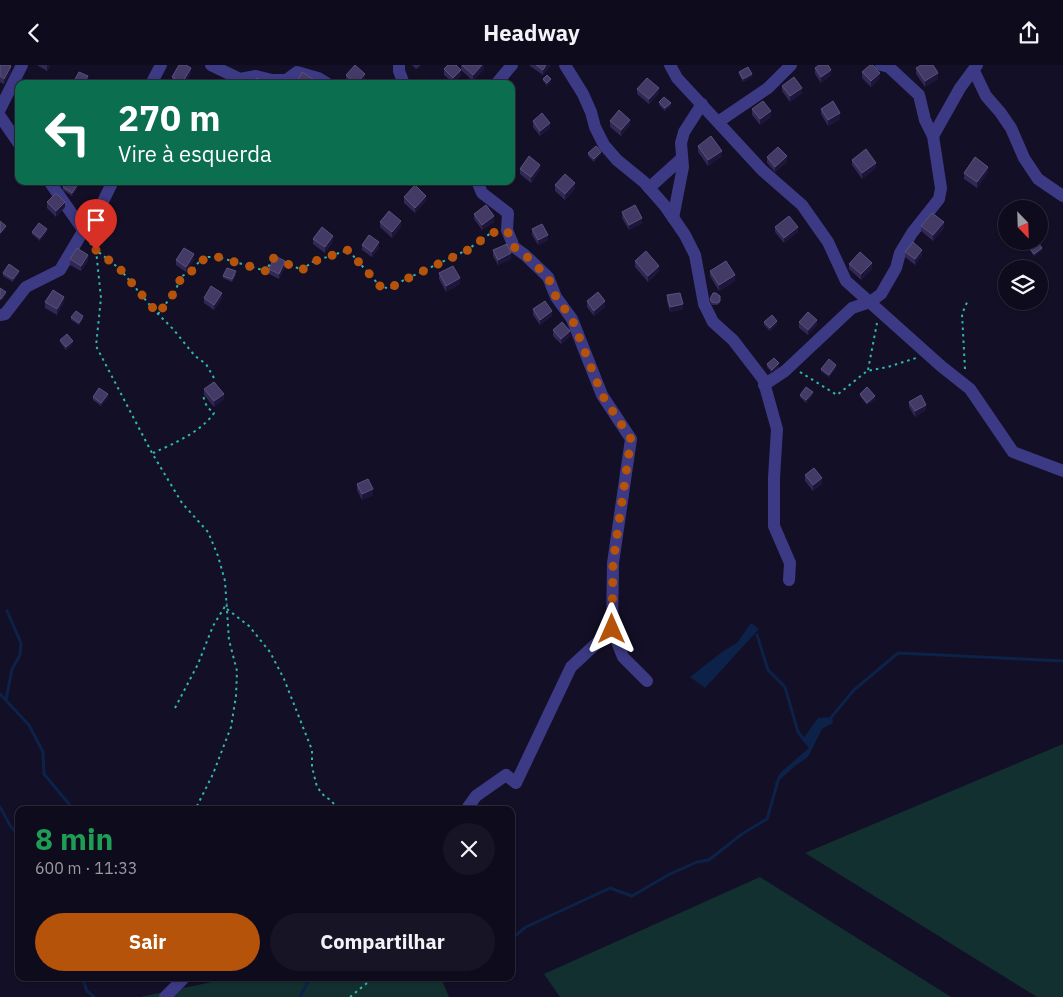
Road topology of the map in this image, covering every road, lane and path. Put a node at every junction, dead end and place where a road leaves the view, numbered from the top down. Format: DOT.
graph roads {
  1 [pos="22,65"];
  2 [pos="161,65"];
  3 [pos="211,65"];
  4 [pos="399,65"];
  5 [pos="512,65"];
  6 [pos="565,65"];
  7 [pos="670,65"];
  8 [pos="791,65"];
  9 [pos="882,65"];
  10 [pos="976,68"];
  11 [pos="153,80"];
  12 [pos="272,80"];
  13 [pos="272,80"];
  14 [pos="286,80"];
  15 [pos="286,80"];
  16 [pos="321,80"];
  17 [pos="402,80"];
  18 [pos="499,80"];
  19 [pos="702,104"];
  20 [pos="0,109"];
  21 [pos="718,122"];
  22 [pos="933,136"];
  23 [pos="15,137"];
  24 [pos="681,159"];
  25 [pos="51,185"];
  26 [pos="111,185"];
  27 [pos="479,185"];
  28 [pos="649,188"];
  29 [pos="1063,196"];
  30 [pos="673,218"];
  31 [pos="507,230"];
  32 [pos="83,232"];
  33 [pos="96,250"];
  34 [pos="968,301"];
  35 [pos="874,305"];
  36 [pos="158,314"];
  37 [pos="0,315"];
  38 [pos="928,355"];
  39 [pos="791,366"];
  40 [pos="868,371"];
  41 [pos="764,385"];
  42 [pos="970,389"];
  43 [pos="152,453"];
  44 [pos="1063,471"];
  45 [pos="789,580"];
  46 [pos="227,603"];
  47 [pos="227,609"];
  48 [pos="612,629"];
  49 [pos="647,681"];
  50 [pos="176,708"];
  51 [pos="197,806"];
  52 [pos="335,806"];
  53 [pos="469,806"];
  54 [pos="181,981"];
  55 [pos="366,981"];
  56 [pos="165,997"];
  57 [pos="350,997"];
  1 -- 20 [label="street"];
  2 -- 11 [label="street"];
  3 -- 12 [label="street"];
  4 -- 17 [label="street"];
  5 -- 18 [label="street"];
  6 -- 28 [label="street"];
  7 -- 19 [label="street"];
  8 -- 21 [label="street"];
  9 -- 22 [label="street"];
  10 -- 22 [label="street"];
  10 -- 29 [label="street"];
  13 -- 14 [label="street"];
  15 -- 16 [label="street"];
  19 -- 21 [label="street"];
  19 -- 24 [label="street"];
  20 -- 23 [label="street"];
  21 -- 35 [label="street"];
  22 -- 35 [label="street"];
  24 -- 28 [label="street"];
  24 -- 30 [label="street"];
  25 -- 32 [label="street"];
  26 -- 32 [label="street"];
  27 -- 31 [label="street"];
  28 -- 30 [label="street"];
  30 -- 41 [label="street"];
  31 -- 36 [label="path"];
  31 -- 48 [label="street"];
  32 -- 33 [label="path"];
  32 -- 37 [label="street"];
  33 -- 36 [label="path"];
  33 -- 43 [label="path"];
  34 -- 42 [label="path"];
  35 -- 38 [label="street"];
  35 -- 39 [label="street"];
  35 -- 40 [label="path"];
  36 -- 43 [label="path"];
  38 -- 40 [label="path"];
  38 -- 42 [label="street"];
  39 -- 40 [label="path"];
  39 -- 41 [label="street"];
  41 -- 45 [label="street"];
  42 -- 44 [label="street"];
  43 -- 46 [label="path"];
  46 -- 47 [label="path"];
  46 -- 50 [label="path"];
  47 -- 51 [label="path"];
  47 -- 52 [label="path"];
  48 -- 49 [label="street"];
  48 -- 53 [label="street"];
  54 -- 56 [label="street"];
  55 -- 57 [label="path"];
}
